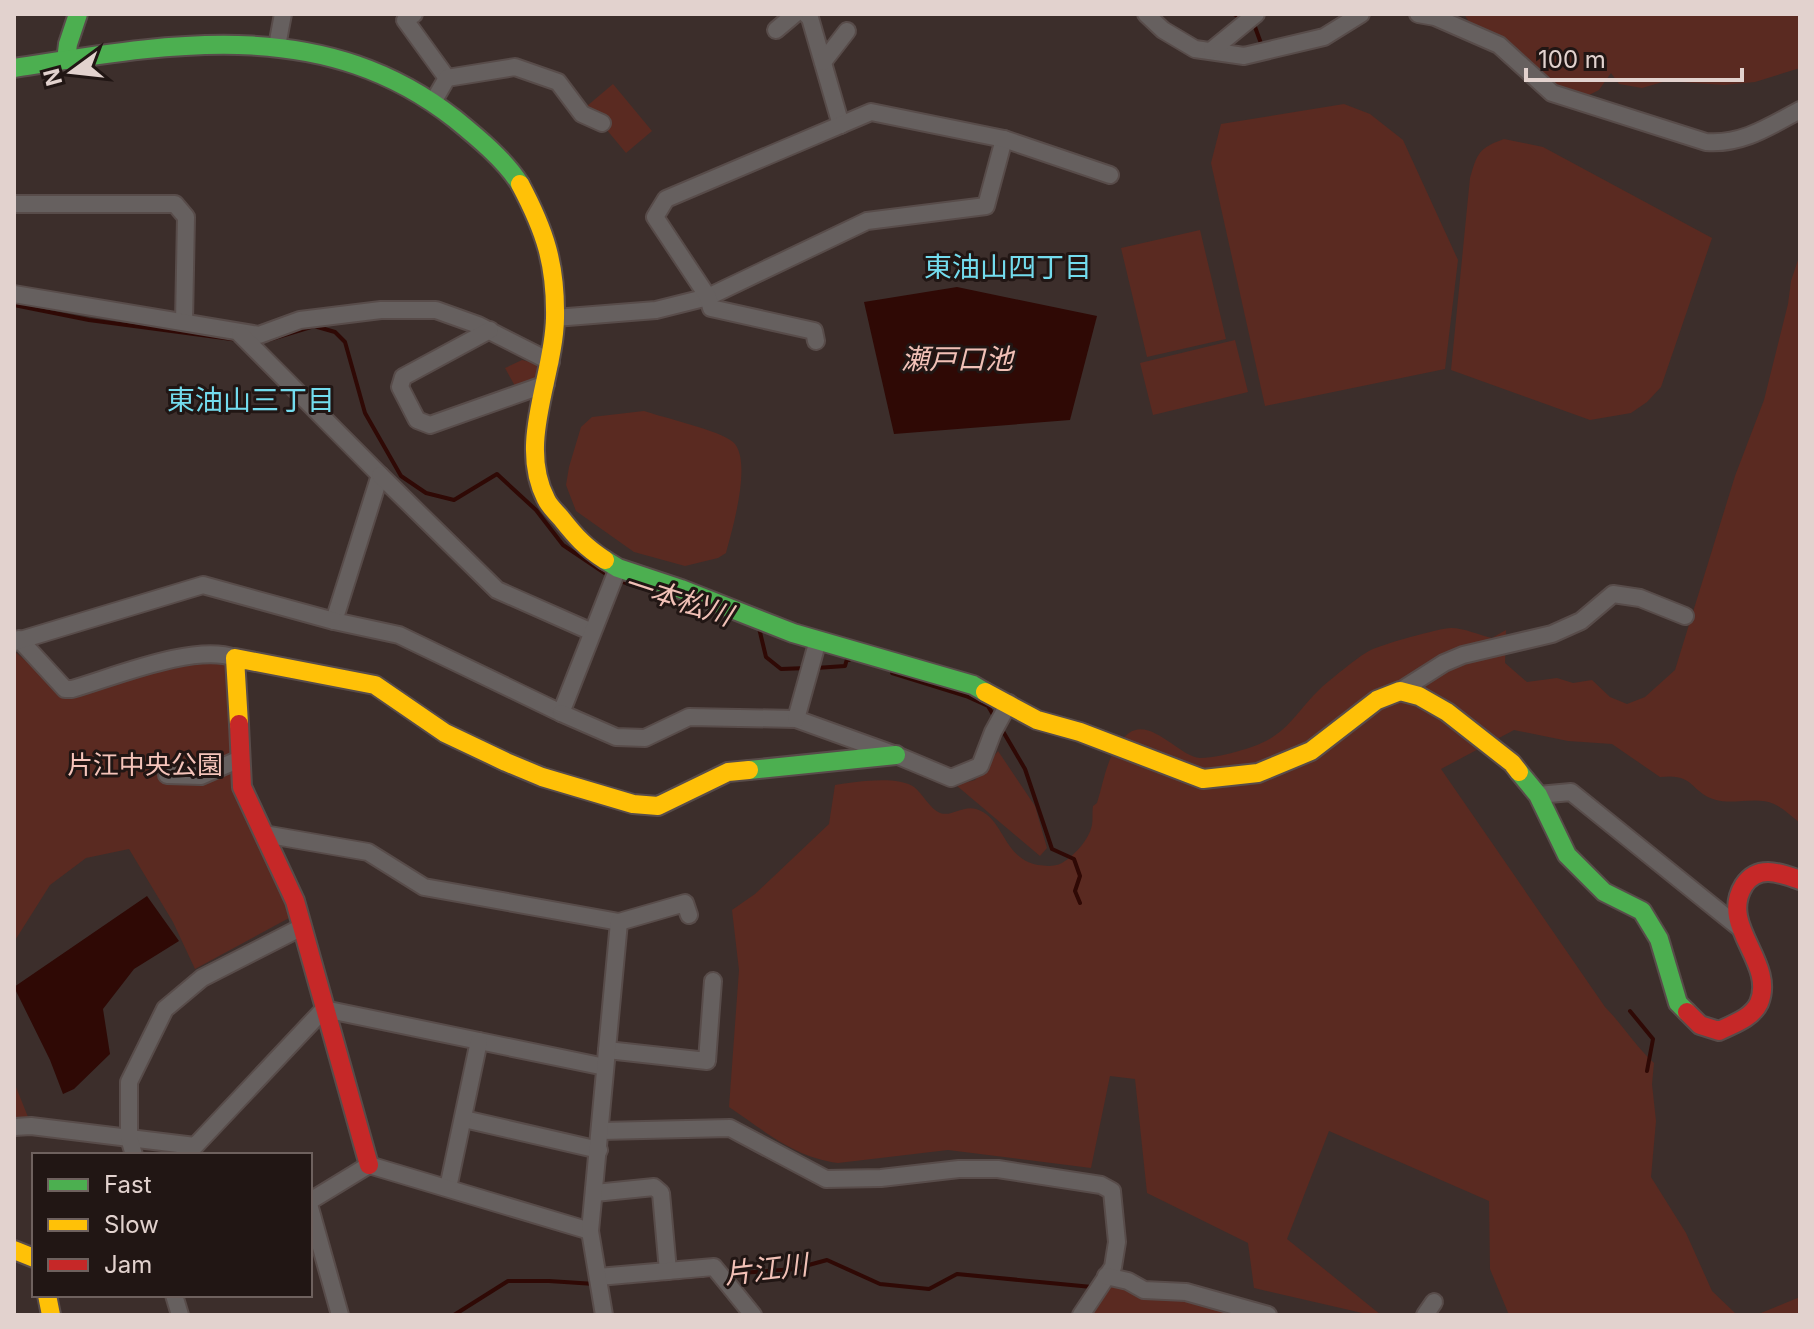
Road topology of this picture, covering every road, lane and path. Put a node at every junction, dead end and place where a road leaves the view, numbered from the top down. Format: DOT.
graph roads {
  1 [pos="78,14"];
  2 [pos="283,14"];
  3 [pos="414,14"];
  4 [pos="795,14"];
  5 [pos="806,14"];
  6 [pos="1146,14"];
  7 [pos="1361,14"];
  8 [pos="1418,14"];
  9 [pos="1255,15"];
  10 [pos="776,30"];
  11 [pos="847,31"];
  12 [pos="277,46"];
  13 [pos="1212,50"];
  14 [pos="66,60"];
  15 [pos="823,62"];
  16 [pos="14,68"];
  17 [pos="447,78"];
  18 [pos="433,102"];
  19 [pos="1800,110"];
  20 [pos="602,123"];
  21 [pos="841,125"];
  22 [pos="1004,139"];
  23 [pos="1110,175"];
  24 [pos="14,204"];
  25 [pos="14,294"];
  26 [pos="708,297"];
  27 [pos="555,318"];
  28 [pos="184,322"];
  29 [pos="490,330"];
  30 [pos="242,335"];
  31 [pos="816,341"];
  32 [pos="551,362"];
  33 [pos="546,384"];
  34 [pos="380,475"];
  35 [pos="617,569"];
  36 [pos="1685,616"];
  37 [pos="334,621"];
  38 [pos="592,632"];
  39 [pos="818,640"];
  40 [pos="16,641"];
  41 [pos="235,658"];
  42 [pos="1400,691"];
  43 [pos="1006,708"];
  44 [pos="561,713"];
  45 [pos="796,719"];
  46 [pos="896,755"];
  47 [pos="240,759"];
  48 [pos="167,775"];
  49 [pos="1538,795"];
  50 [pos="264,834"];
  51 [pos="1800,880"];
  52 [pos="689,915"];
  53 [pos="619,922"];
  54 [pos="302,927"];
  55 [pos="1741,929"];
  56 [pos="709,986"];
  57 [pos="324,1009"];
  58 [pos="479,1041"];
  59 [pos="606,1058"];
  60 [pos="464,1119"];
  61 [pos="14,1127"];
  62 [pos="601,1131"];
  63 [pos="129,1138"];
  64 [pos="599,1150"];
  65 [pos="133,1153"];
  66 [pos="369,1165"];
  67 [pos="448,1188"];
  68 [pos="595,1193"];
  69 [pos="312,1200"];
  70 [pos="312,1215"];
  71 [pos="590,1231"];
  72 [pos="668,1271"];
  73 [pos="1106,1276"];
  74 [pos="598,1277"];
  75 [pos="340,1315"];
  76 [pos="604,1315"];
  77 [pos="753,1315"];
  78 [pos="1081,1315"];
  79 [pos="1268,1315"];
  1 -- 14 [label="street"];
  2 -- 12 [label="street"];
  3 -- 17 [label="street"];
  4 -- 10 [label="street"];
  5 -- 15 [label="street"];
  6 -- 13 [label="street"];
  7 -- 13 [label="street"];
  8 -- 19 [label="street"];
  9 -- 13 [label="street"];
  11 -- 15 [label="street"];
  12 -- 14 [label="street"];
  12 -- 18 [label="street"];
  14 -- 16 [label="street"];
  15 -- 21 [label="street"];
  17 -- 18 [label="street"];
  17 -- 20 [label="street"];
  18 -- 27 [label="street"];
  21 -- 22 [label="street"];
  21 -- 26 [label="street"];
  22 -- 23 [label="street"];
  22 -- 26 [label="street"];
  24 -- 28 [label="street"];
  25 -- 28 [label="street"];
  26 -- 27 [label="street"];
  26 -- 31 [label="street"];
  27 -- 32 [label="street"];
  28 -- 30 [label="street"];
  29 -- 30 [label="street"];
  29 -- 32 [label="street"];
  29 -- 33 [label="street"];
  30 -- 34 [label="street"];
  32 -- 33 [label="street"];
  33 -- 35 [label="street"];
  34 -- 37 [label="street"];
  34 -- 38 [label="street"];
  35 -- 38 [label="street"];
  35 -- 39 [label="street"];
  36 -- 42 [label="street"];
  37 -- 40 [label="street"];
  37 -- 44 [label="street"];
  38 -- 44 [label="street"];
  39 -- 43 [label="street"];
  39 -- 45 [label="street"];
  40 -- 41 [label="street"];
  41 -- 46 [label="street"];
  41 -- 47 [label="street"];
  42 -- 43 [label="street"];
  42 -- 49 [label="street"];
  43 -- 46 [label="street"];
  44 -- 45 [label="street"];
  45 -- 46 [label="street"];
  47 -- 48 [label="street"];
  47 -- 50 [label="street"];
  49 -- 55 [label="street"];
  49 -- 55 [label="street"];
  50 -- 53 [label="street"];
  50 -- 54 [label="street"];
  51 -- 55 [label="street"];
  52 -- 53 [label="street"];
  53 -- 59 [label="street"];
  54 -- 57 [label="street"];
  54 -- 63 [label="street"];
  56 -- 59 [label="street"];
  57 -- 58 [label="street"];
  57 -- 63 [label="street"];
  57 -- 66 [label="street"];
  58 -- 59 [label="street"];
  58 -- 60 [label="street"];
  59 -- 62 [label="street"];
  60 -- 64 [label="street"];
  60 -- 67 [label="street"];
  61 -- 63 [label="street"];
  62 -- 64 [label="street"];
  62 -- 73 [label="street"];
  63 -- 65 [label="street"];
  64 -- 68 [label="street"];
  66 -- 67 [label="street"];
  66 -- 69 [label="street"];
  67 -- 71 [label="street"];
  68 -- 71 [label="street"];
  68 -- 72 [label="street"];
  70 -- 75 [label="street"];
  71 -- 74 [label="street"];
  72 -- 74 [label="street"];
  72 -- 77 [label="street"];
  73 -- 78 [label="street"];
  73 -- 79 [label="street"];
  74 -- 76 [label="street"];
}
